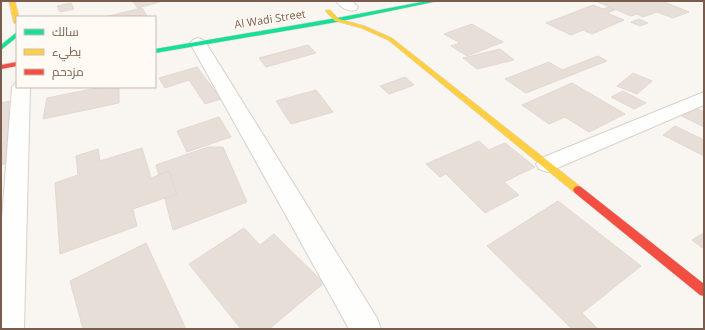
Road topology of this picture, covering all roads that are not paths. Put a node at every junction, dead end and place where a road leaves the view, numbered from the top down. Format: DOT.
graph roads {
  1 [pos="12,1"];
  2 [pos="435,1"];
  3 [pos="350,4"];
  4 [pos="16,19"];
  5 [pos="337,20"];
  6 [pos="16,35"];
  7 [pos="198,43"];
  8 [pos="1,48"];
  9 [pos="156,51"];
  10 [pos="16,64"];
  11 [pos="1,67"];
  12 [pos="21,88"];
  13 [pos="703,100"];
  14 [pos="547,164"];
  15 [pos="704,291"];
  16 [pos="9,329"];
  17 [pos="366,329"];
  1 -- 4 [label="street"];
  2 -- 5 [label="street, Al Wadi Street"];
  3 -- 5 [label="street"];
  5 -- 7 [label="street, Al Wadi Street"];
  5 -- 14 [label="street"];
  6 -- 8 [label="street"];
  7 -- 9 [label="street, Al Wadi Street"];
  7 -- 17 [label="street"];
  10 -- 11 [label="street"];
  12 -- 16 [label="street"];
  13 -- 14 [label="street"];
  14 -- 15 [label="street"];
}
